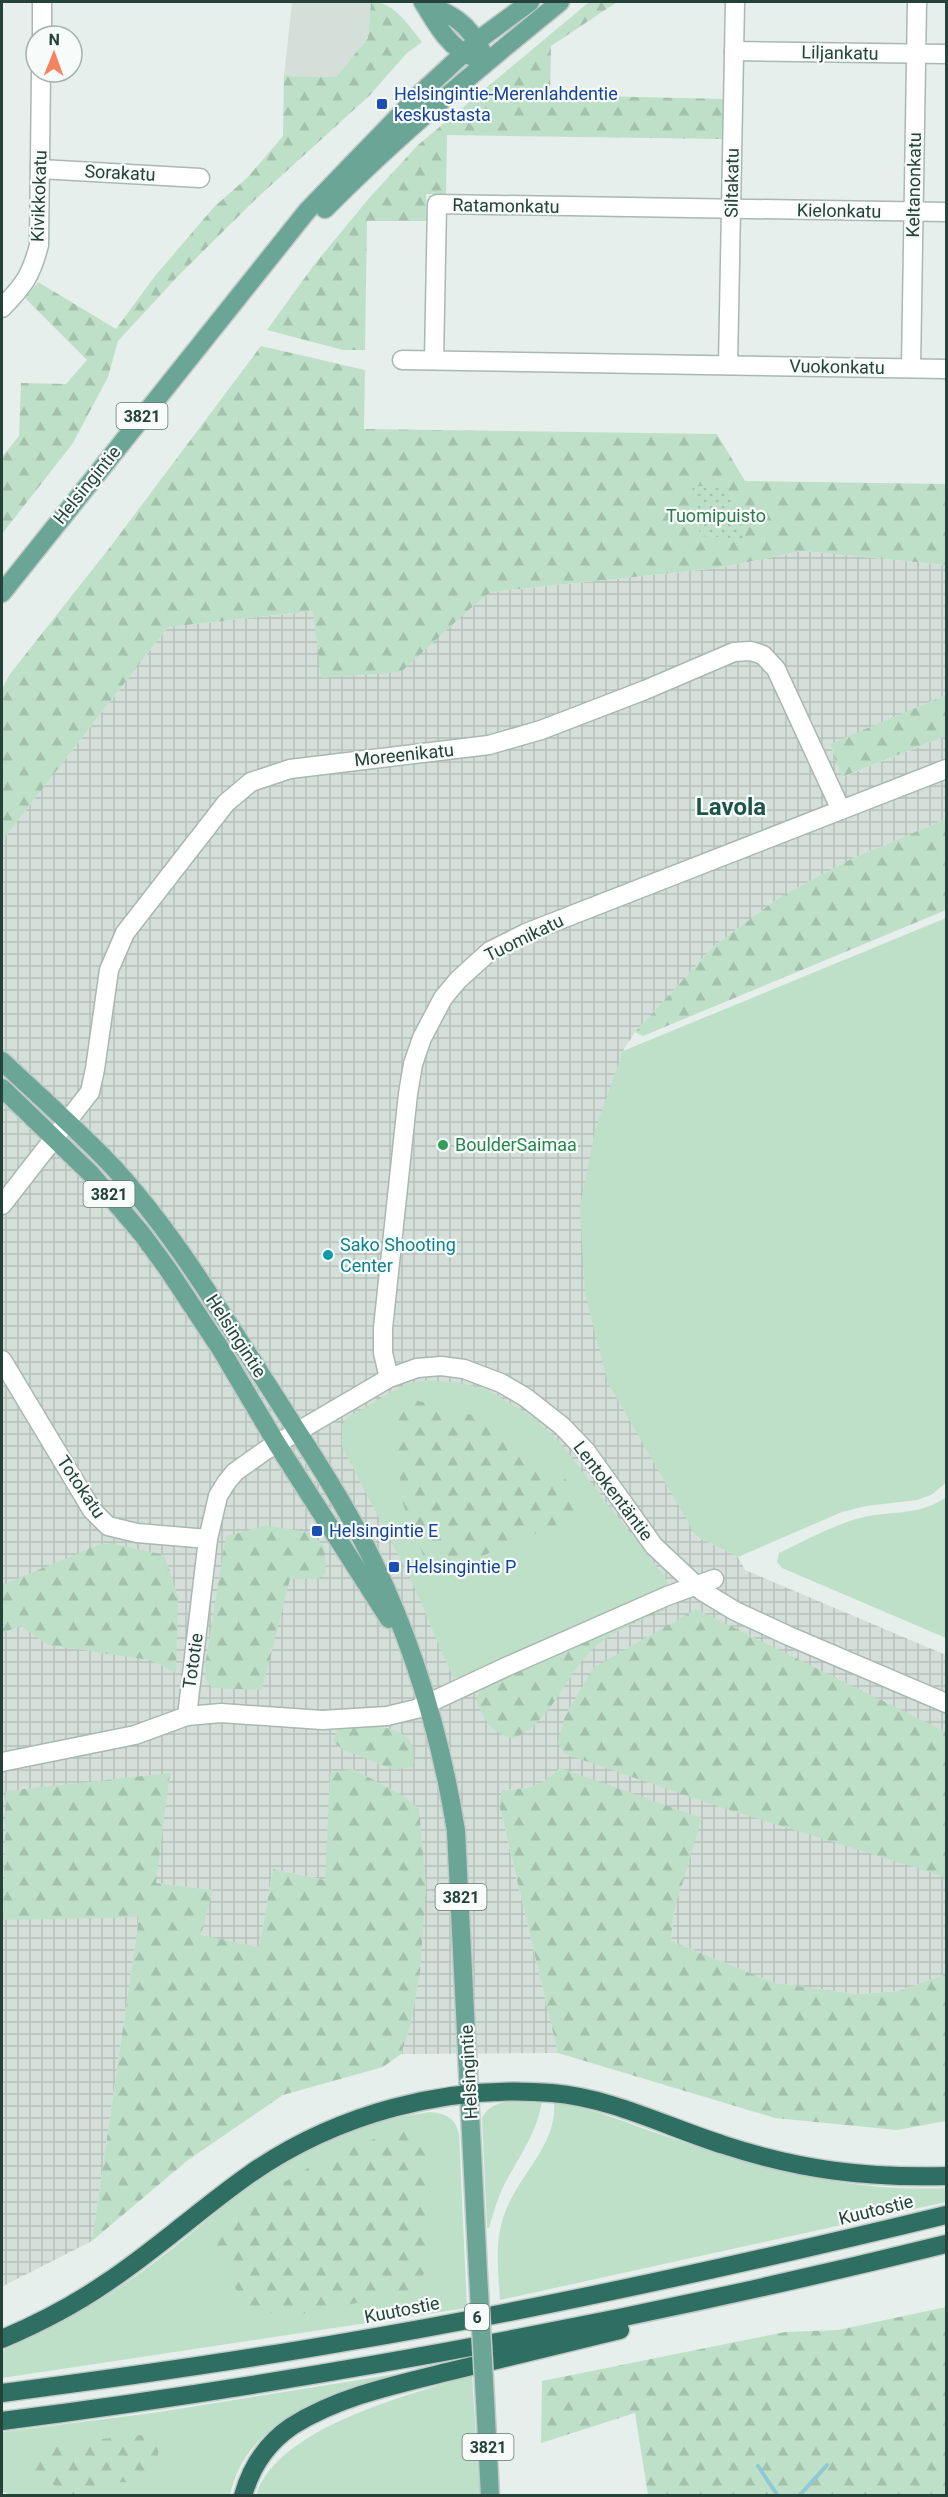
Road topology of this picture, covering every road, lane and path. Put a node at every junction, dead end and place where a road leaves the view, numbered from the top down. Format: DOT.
graph roads {
  1 [pos="42,2"];
  2 [pos="423,2"];
  3 [pos="530,2"];
  4 [pos="560,2"];
  5 [pos="735,2"];
  6 [pos="917,2"];
  7 [pos="42,24"];
  8 [pos="477,41"];
  9 [pos="734,51"];
  10 [pos="463,54"];
  11 [pos="916,54"];
  12 [pos="946,54"];
  13 [pos="486,62"];
  14 [pos="41,84"];
  15 [pos="40,169"];
  16 [pos="200,178"];
  17 [pos="731,209"];
  18 [pos="914,212"];
  19 [pos="946,212"];
  20 [pos="264,265"];
  21 [pos="2,308"];
  22 [pos="402,360"];
  23 [pos="434,360"];
  24 [pos="728,365"];
  25 [pos="911,368"];
  26 [pos="946,369"];
  27 [pos="2,593"];
  28 [pos="946,769"];
  29 [pos="841,810"];
  30 [pos="2,1061"];
  31 [pos="2,1088"];
  32 [pos="68,1121"];
  33 [pos="55,1138"];
  34 [pos="2,1205"];
  35 [pos="2,1360"];
  36 [pos="389,1378"];
  37 [pos="297,1432"];
  38 [pos="277,1444"];
  39 [pos="208,1539"];
  40 [pos="714,1579"];
  41 [pos="695,1585"];
  42 [pos="410,1654"];
  43 [pos="946,1703"];
  44 [pos="428,1705"];
  45 [pos="187,1716"];
  46 [pos="2,1762"];
  47 [pos="470,2093"];
  48 [pos="946,2176"];
  49 [pos="946,2215"];
  50 [pos="946,2244"];
  51 [pos="857,2266"];
  52 [pos="2,2339"];
  53 [pos="2,2393"];
  54 [pos="2,2421"];
  55 [pos="243,2496"];
  56 [pos="490,2496"];
  1 -- 7 [label="street"];
  2 -- 8 [label="main road"];
  2 -- 10 [label="main road"];
  3 -- 8 [label="main road, Helsingintie / 3821"];
  4 -- 13 [label="main road, Helsingintie / 3821"];
  5 -- 9 [label="street, Siltakatu"];
  6 -- 11 [label="street, Keltanonkatu"];
  8 -- 10 [label="main road, Helsingintie / 3821"];
  8 -- 13 [label="main road"];
  9 -- 11 [label="street, Liljankatu"];
  9 -- 17 [label="street, Siltakatu"];
  10 -- 13 [label="main road"];
  10 -- 20 [label="main road, Helsingintie / 3821"];
  11 -- 12 [label="street, Liljankatu"];
  11 -- 18 [label="street, Keltanonkatu"];
  13 -- 20 [label="main road, Helsingintie / 3821"];
  14 -- 15 [label="street, Kivikkokatu"];
  15 -- 16 [label="street, Sorakatu"];
  15 -- 21 [label="street, Kivikkokatu"];
  17 -- 18 [label="street, Kielonkatu"];
  17 -- 23 [label="street, Ratamonkatu"];
  17 -- 24 [label="street, Siltakatu"];
  18 -- 19 [label="street, Kielonkatu"];
  18 -- 25 [label="street, Keltanonkatu"];
  20 -- 27 [label="main road, Helsingintie / 3821"];
  22 -- 23 [label="street"];
  23 -- 24 [label="street"];
  24 -- 25 [label="street, Vuokonkatu"];
  25 -- 26 [label="street, Vuokonkatu"];
  28 -- 29 [label="street, Tuomikatu"];
  29 -- 32 [label="street, Moreenikatu"];
  29 -- 36 [label="street, Tuomikatu"];
  30 -- 32 [label="main road, Helsingintie / 3821"];
  31 -- 33 [label="main road, Helsingintie / 3821"];
  32 -- 33 [label="street"];
  32 -- 37 [label="main road, Helsingintie / 3821"];
  33 -- 34 [label="street"];
  33 -- 38 [label="main road, Helsingintie / 3821"];
  35 -- 39 [label="street, Totokatu"];
  36 -- 37 [label="street, Lentokentäntie"];
  36 -- 41 [label="street, Lentokentäntie"];
  37 -- 38 [label="street, Lentokentäntie"];
  37 -- 42 [label="main road, Helsingintie / 3821"];
  38 -- 39 [label="street, Tototie"];
  38 -- 42 [label="main road, Helsingintie / 3821"];
  39 -- 45 [label="street, Tototie"];
  40 -- 41 [label="street"];
  41 -- 43 [label="street, Lentokentäntie"];
  41 -- 44 [label="street"];
  42 -- 44 [label="main road, Helsingintie / 3821"];
  44 -- 45 [label="street"];
  44 -- 47 [label="main road, Helsingintie / 3821"];
  45 -- 46 [label="street, Tototie"];
  47 -- 48 [label="highway"];
  47 -- 52 [label="highway"];
  47 -- 56 [label="main road, Helsingintie / 3821, bridge"];
  49 -- 53 [label="highway, Kuutostie / 6"];
  50 -- 51 [label="highway, 6"];
  51 -- 54 [label="highway, 6"];
  51 -- 55 [label="highway"];
}
